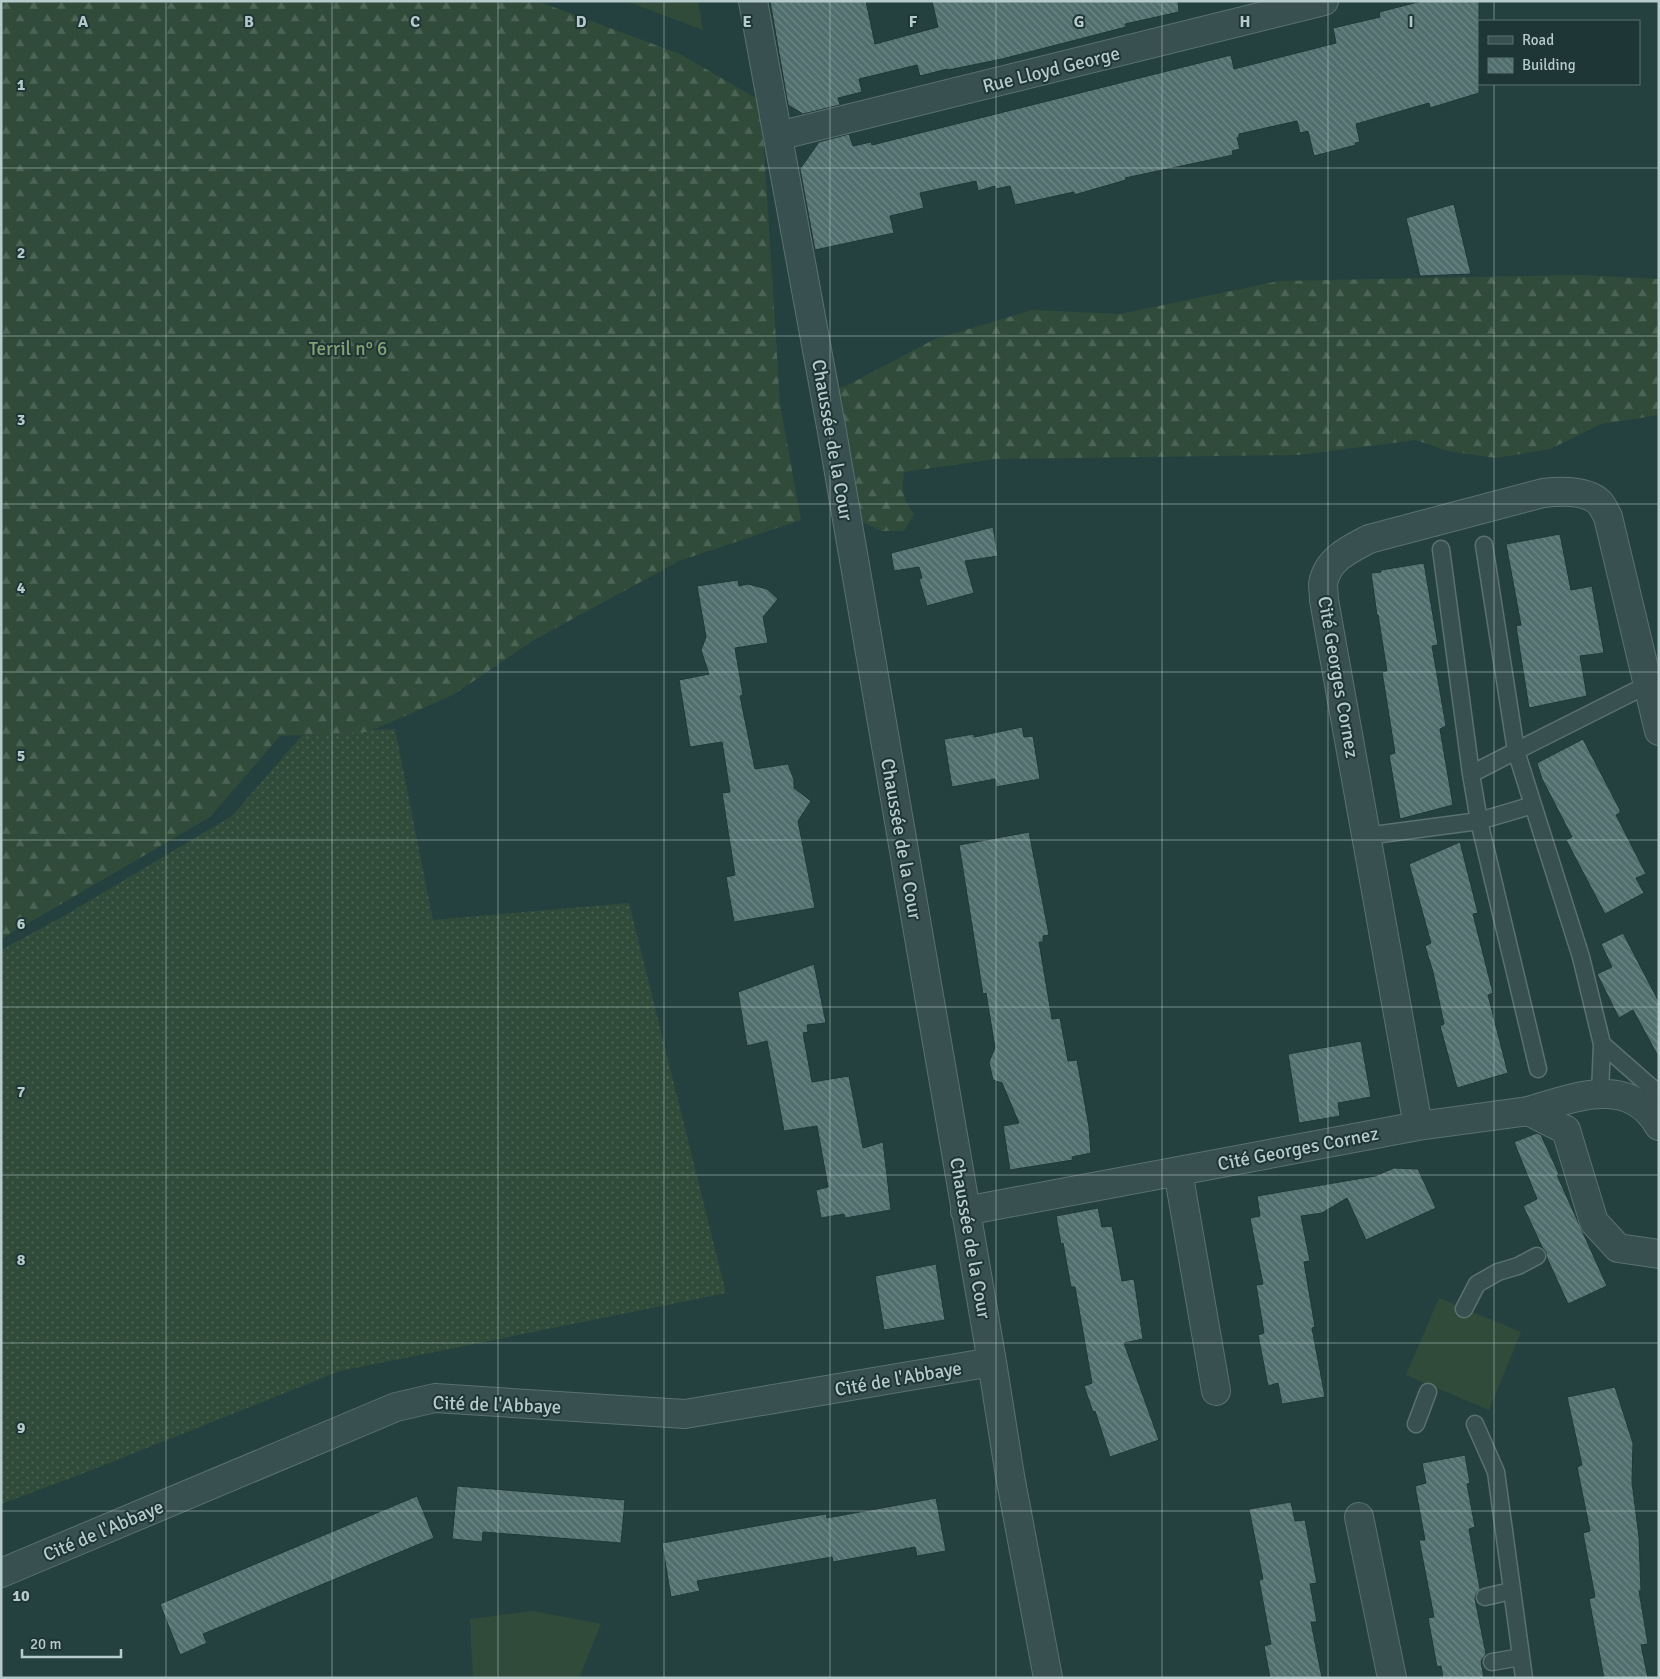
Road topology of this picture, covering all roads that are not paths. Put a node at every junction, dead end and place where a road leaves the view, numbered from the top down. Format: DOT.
graph roads {
  1 [pos="753,1"];
  2 [pos="1324,1"];
  3 [pos="778,136"];
  4 [pos="1484,545"];
  5 [pos="1441,548"];
  6 [pos="1647,686"];
  7 [pos="1659,731"];
  8 [pos="1516,751"];
  9 [pos="1471,774"];
  10 [pos="1533,805"];
  11 [pos="1479,821"];
  12 [pos="1366,836"];
  13 [pos="1602,1044"];
  14 [pos="1538,1069"];
  15 [pos="1600,1094"];
  16 [pos="1659,1094"];
  17 [pos="1528,1111"];
  18 [pos="1418,1126"];
  19 [pos="1659,1126"];
  20 [pos="1178,1171"];
  21 [pos="965,1211"];
  22 [pos="1659,1254"];
  23 [pos="1537,1256"];
  24 [pos="1464,1310"];
  25 [pos="992,1362"];
  26 [pos="1216,1391"];
  27 [pos="1428,1392"];
  28 [pos="1416,1424"];
  29 [pos="1476,1424"];
  30 [pos="1359,1516"];
  31 [pos="1,1573"];
  32 [pos="1511,1590"];
  33 [pos="1485,1597"];
  34 [pos="1521,1657"];
  35 [pos="1492,1662"];
  36 [pos="1048,1678"];
  37 [pos="1392,1678"];
  38 [pos="1524,1678"];
  1 -- 3 [label="street, Chaussée de la Cour"];
  2 -- 3 [label="street, Rue Lloyd George"];
  3 -- 21 [label="street, Chaussée de la Cour"];
  4 -- 8 [label="lane"];
  5 -- 9 [label="lane"];
  6 -- 7 [label="street, Cité Georges Cornez"];
  6 -- 8 [label="lane"];
  6 -- 12 [label="street, Cité Georges Cornez"];
  8 -- 9 [label="lane"];
  8 -- 10 [label="lane"];
  9 -- 11 [label="lane"];
  10 -- 11 [label="lane"];
  10 -- 13 [label="lane"];
  11 -- 12 [label="lane"];
  11 -- 14 [label="lane"];
  12 -- 18 [label="street, Cité Georges Cornez"];
  13 -- 15 [label="lane"];
  13 -- 16 [label="lane"];
  15 -- 17 [label="street, Cité Georges Cornez"];
  15 -- 19 [label="street, Cité Georges Cornez"];
  17 -- 18 [label="street, Cité Georges Cornez"];
  17 -- 22 [label="street"];
  18 -- 20 [label="street, Cité Georges Cornez"];
  20 -- 21 [label="street, Cité Georges Cornez"];
  20 -- 26 [label="street"];
  21 -- 25 [label="street, Chaussée de la Cour"];
  23 -- 24 [label="lane"];
  25 -- 31 [label="street, Cité de l'Abbaye"];
  25 -- 36 [label="street, Chaussée de la Cour"];
  27 -- 28 [label="lane"];
  29 -- 32 [label="lane"];
  30 -- 37 [label="street"];
  32 -- 33 [label="lane"];
  32 -- 34 [label="lane"];
  34 -- 35 [label="lane"];
  34 -- 38 [label="lane"];
}
